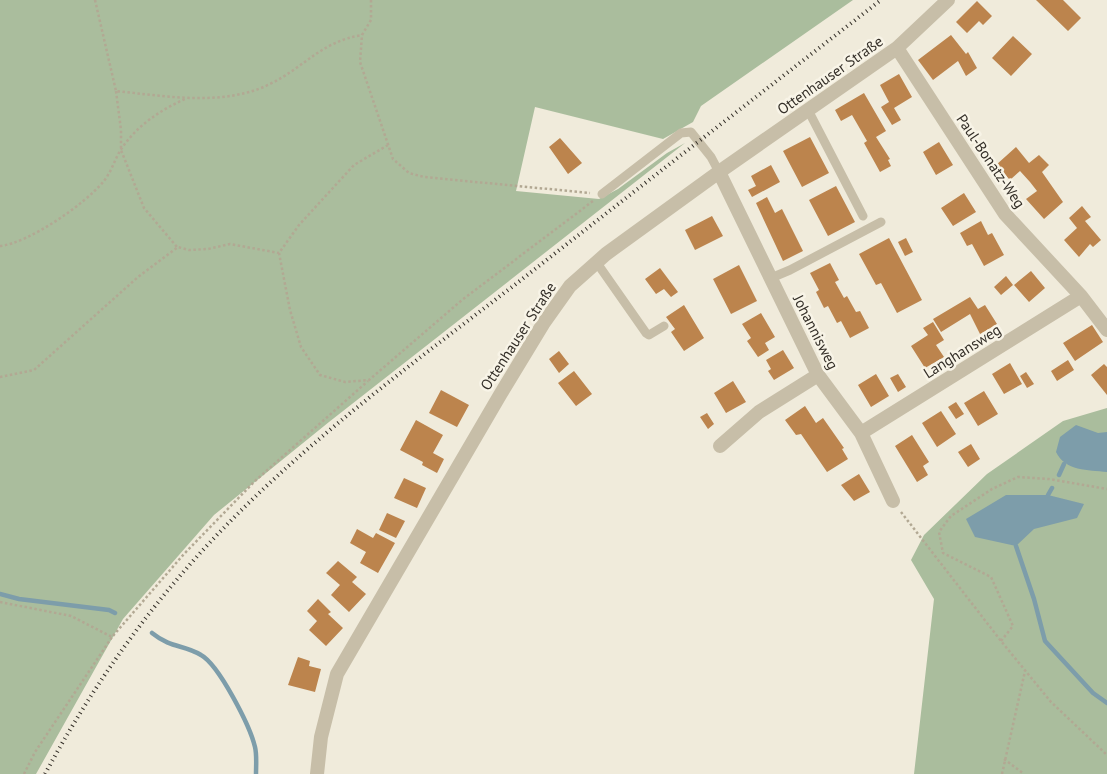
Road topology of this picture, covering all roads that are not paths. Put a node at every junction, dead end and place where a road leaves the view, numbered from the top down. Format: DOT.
graph roads {
  1 [pos="948,0"];
  2 [pos="897,48"];
  3 [pos="808,110"];
  4 [pos="719,172"];
  5 [pos="602,194"];
  6 [pos="863,216"];
  7 [pos="881,222"];
  8 [pos="597,263"];
  9 [pos="771,278"];
  10 [pos="1081,296"];
  11 [pos="664,326"];
  12 [pos="1107,330"];
  13 [pos="818,375"];
  14 [pos="861,433"];
  15 [pos="720,446"];
  16 [pos="893,501"];
  17 [pos="317,774"];
  1 -- 2 [label="street, Ottenhauser Straße"];
  2 -- 3 [label="street, Ottenhauser Straße"];
  2 -- 10 [label="street, Paul-Bonatz-Weg"];
  3 -- 4 [label="street, Ottenhauser Straße"];
  3 -- 6 [label="lane"];
  4 -- 5 [label="lane"];
  4 -- 8 [label="street, Ottenhauser Straße"];
  4 -- 9 [label="street, Johannisweg"];
  7 -- 9 [label="lane"];
  8 -- 11 [label="lane"];
  8 -- 17 [label="street, Ottenhauser Straße"];
  9 -- 13 [label="street, Johannisweg"];
  10 -- 12 [label="street, Paul-Bonatz-Weg"];
  10 -- 14 [label="street, Langhansweg"];
  13 -- 14 [label="street, Johannisweg"];
  13 -- 15 [label="street"];
  14 -- 16 [label="street, Johannisweg"];
}
